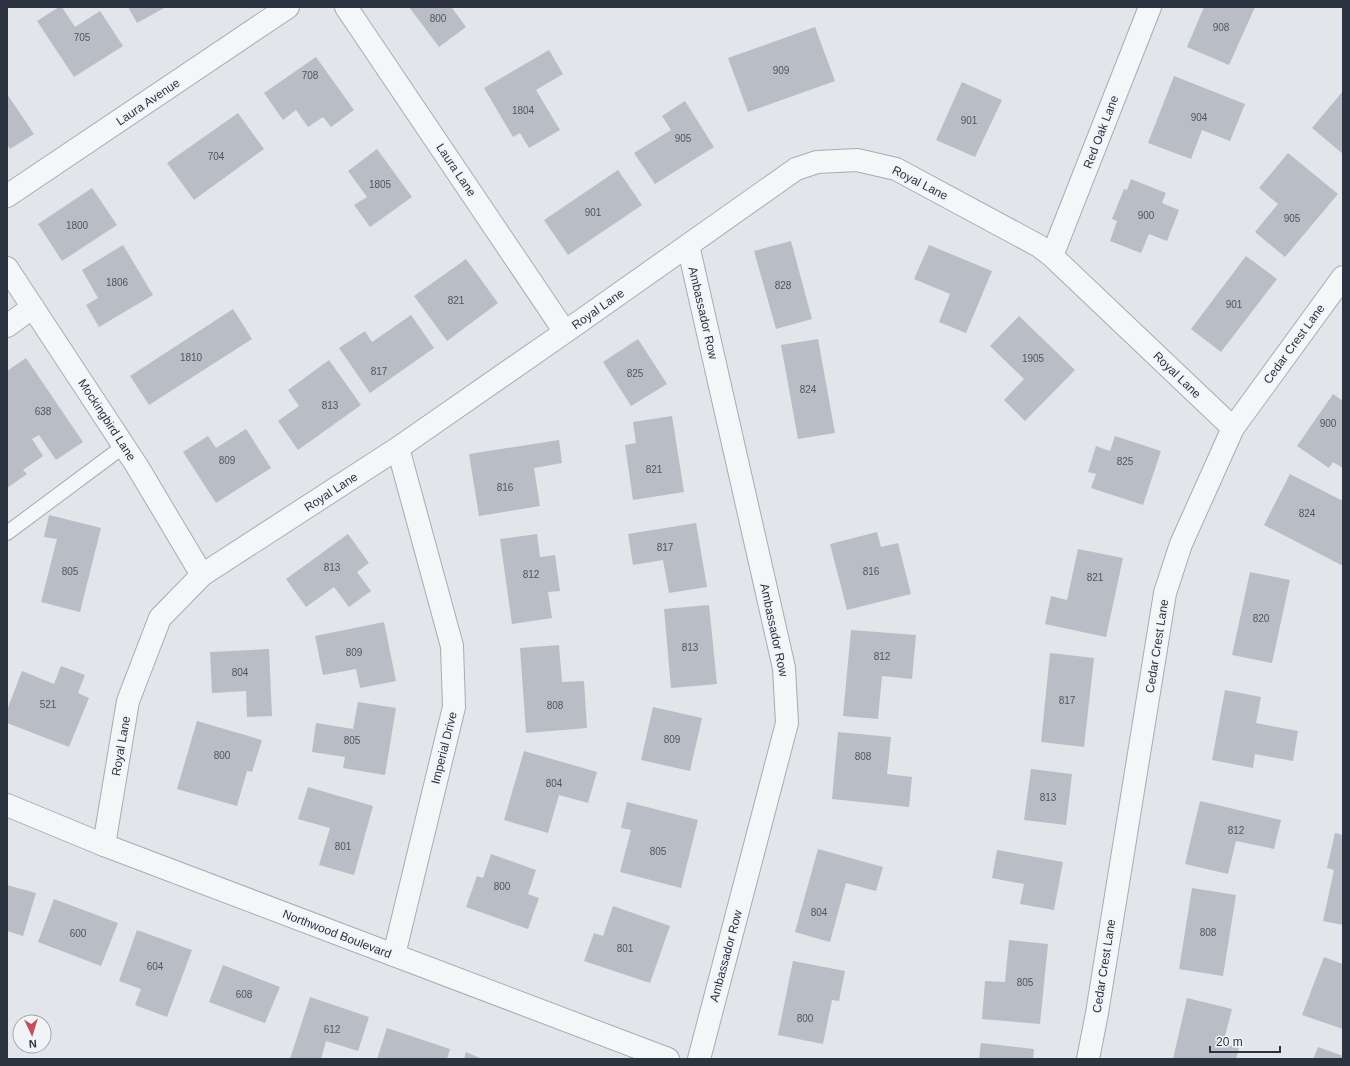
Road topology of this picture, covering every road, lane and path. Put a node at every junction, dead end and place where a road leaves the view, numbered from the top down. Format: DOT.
graph roads {
  1 [pos="288,7"];
  2 [pos="346,7"];
  3 [pos="1150,7"];
  4 [pos="7,196"];
  5 [pos="688,245"];
  6 [pos="1052,256"];
  7 [pos="7,268"];
  8 [pos="1343,277"];
  9 [pos="33,307"];
  10 [pos="7,326"];
  11 [pos="565,332"];
  12 [pos="1232,428"];
  13 [pos="124,446"];
  14 [pos="398,448"];
  15 [pos="7,532"];
  16 [pos="202,575"];
  17 [pos="7,805"];
  18 [pos="104,845"];
  19 [pos="394,955"];
  20 [pos="668,1059"];
  21 [pos="699,1059"];
  22 [pos="1088,1059"];
  1 -- 4 [label="street, Laura Avenue"];
  2 -- 11 [label="street, Laura Lane"];
  3 -- 6 [label="street, Red Oak Lane"];
  5 -- 6 [label="street, Royal Lane"];
  5 -- 11 [label="street, Royal Lane"];
  5 -- 21 [label="street, Ambassador Row"];
  6 -- 12 [label="street, Royal Lane"];
  7 -- 9 [label="street, Mockingbird Lane"];
  8 -- 12 [label="street, Cedar Crest Lane"];
  9 -- 10 [label="street"];
  9 -- 13 [label="street, Mockingbird Lane"];
  11 -- 14 [label="street, Royal Lane"];
  12 -- 22 [label="street, Cedar Crest Lane"];
  13 -- 15 [label="lane"];
  13 -- 16 [label="street, Mockingbird Lane"];
  14 -- 16 [label="street, Royal Lane"];
  14 -- 19 [label="street, Imperial Drive"];
  16 -- 18 [label="street, Royal Lane"];
  17 -- 18 [label="street, Northwood Boulevard"];
  18 -- 19 [label="street, Northwood Boulevard"];
  19 -- 20 [label="street, Northwood Boulevard"];
}
